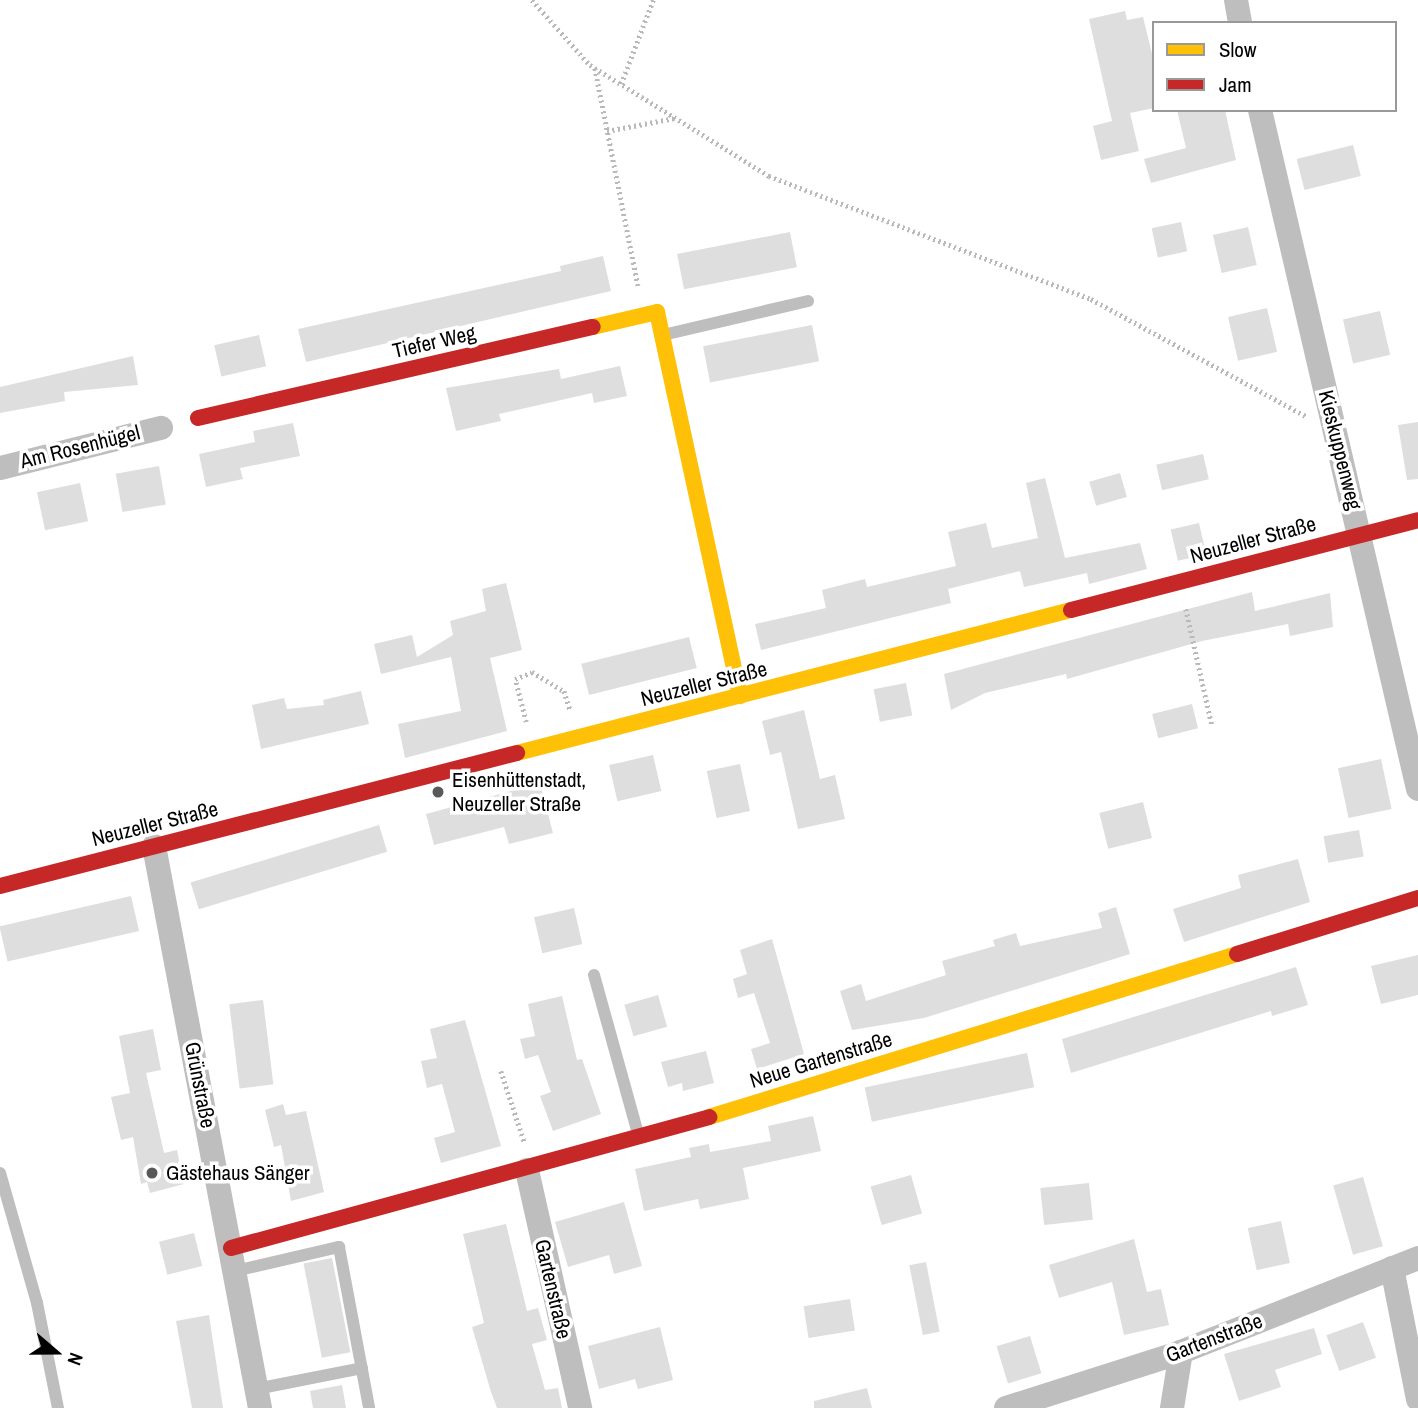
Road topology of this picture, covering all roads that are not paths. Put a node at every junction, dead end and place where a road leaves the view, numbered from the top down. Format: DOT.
graph roads {
  1 [pos="1236,0"];
  2 [pos="1240,21"];
  3 [pos="1260,112"];
  4 [pos="808,301"];
  5 [pos="662,335"];
  6 [pos="198,418"];
  7 [pos="161,428"];
  8 [pos="0,468"];
  9 [pos="1418,520"];
  10 [pos="1360,534"];
  11 [pos="740,696"];
  12 [pos="1418,789"];
  13 [pos="154,846"];
  14 [pos="0,886"];
  15 [pos="1418,898"];
  16 [pos="594,975"];
  17 [pos="640,1138"];
  18 [pos="530,1169"];
  19 [pos="0,1173"];
  20 [pos="1418,1258"];
  21 [pos="233,1259"];
  22 [pos="1392,1268"];
  23 [pos="1181,1352"];
  24 [pos="362,1368"];
  25 [pos="258,1398"];
  26 [pos="1418,1399"];
  27 [pos="58,1408"];
  28 [pos="369,1408"];
  29 [pos="580,1408"];
  30 [pos="1006,1408"];
  31 [pos="1171,1408"];
  1 -- 2 [label="street"];
  3 -- 10 [label="street, Kieskuppenweg"];
  4 -- 5 [label="lane"];
  5 -- 6 [label="street, Tiefer Weg"];
  5 -- 11 [label="street"];
  7 -- 8 [label="street, Am Rosenhügel"];
  9 -- 10 [label="street, Neuzeller Straße"];
  10 -- 11 [label="street, Neuzeller Straße"];
  10 -- 12 [label="street, Kieskuppenweg"];
  11 -- 13 [label="street, Neuzeller Straße"];
  13 -- 14 [label="street, Neuzeller Straße"];
  13 -- 21 [label="street, Grünstraße"];
  15 -- 17 [label="street, Neue Gartenstraße"];
  16 -- 17 [label="lane"];
  17 -- 18 [label="street, Neue Gartenstraße"];
  18 -- 21 [label="street, Neue Gartenstraße"];
  18 -- 29 [label="street, Gartenstraße"];
  19 -- 27 [label="lane"];
  20 -- 22 [label="street, Gartenstraße"];
  21 -- 24 [label="lane"];
  21 -- 25 [label="street, Grünstraße"];
  22 -- 23 [label="street, Gartenstraße"];
  22 -- 26 [label="street"];
  23 -- 30 [label="street, Gartenstraße"];
  23 -- 31 [label="street"];
  24 -- 25 [label="lane"];
  24 -- 28 [label="lane"];
}
